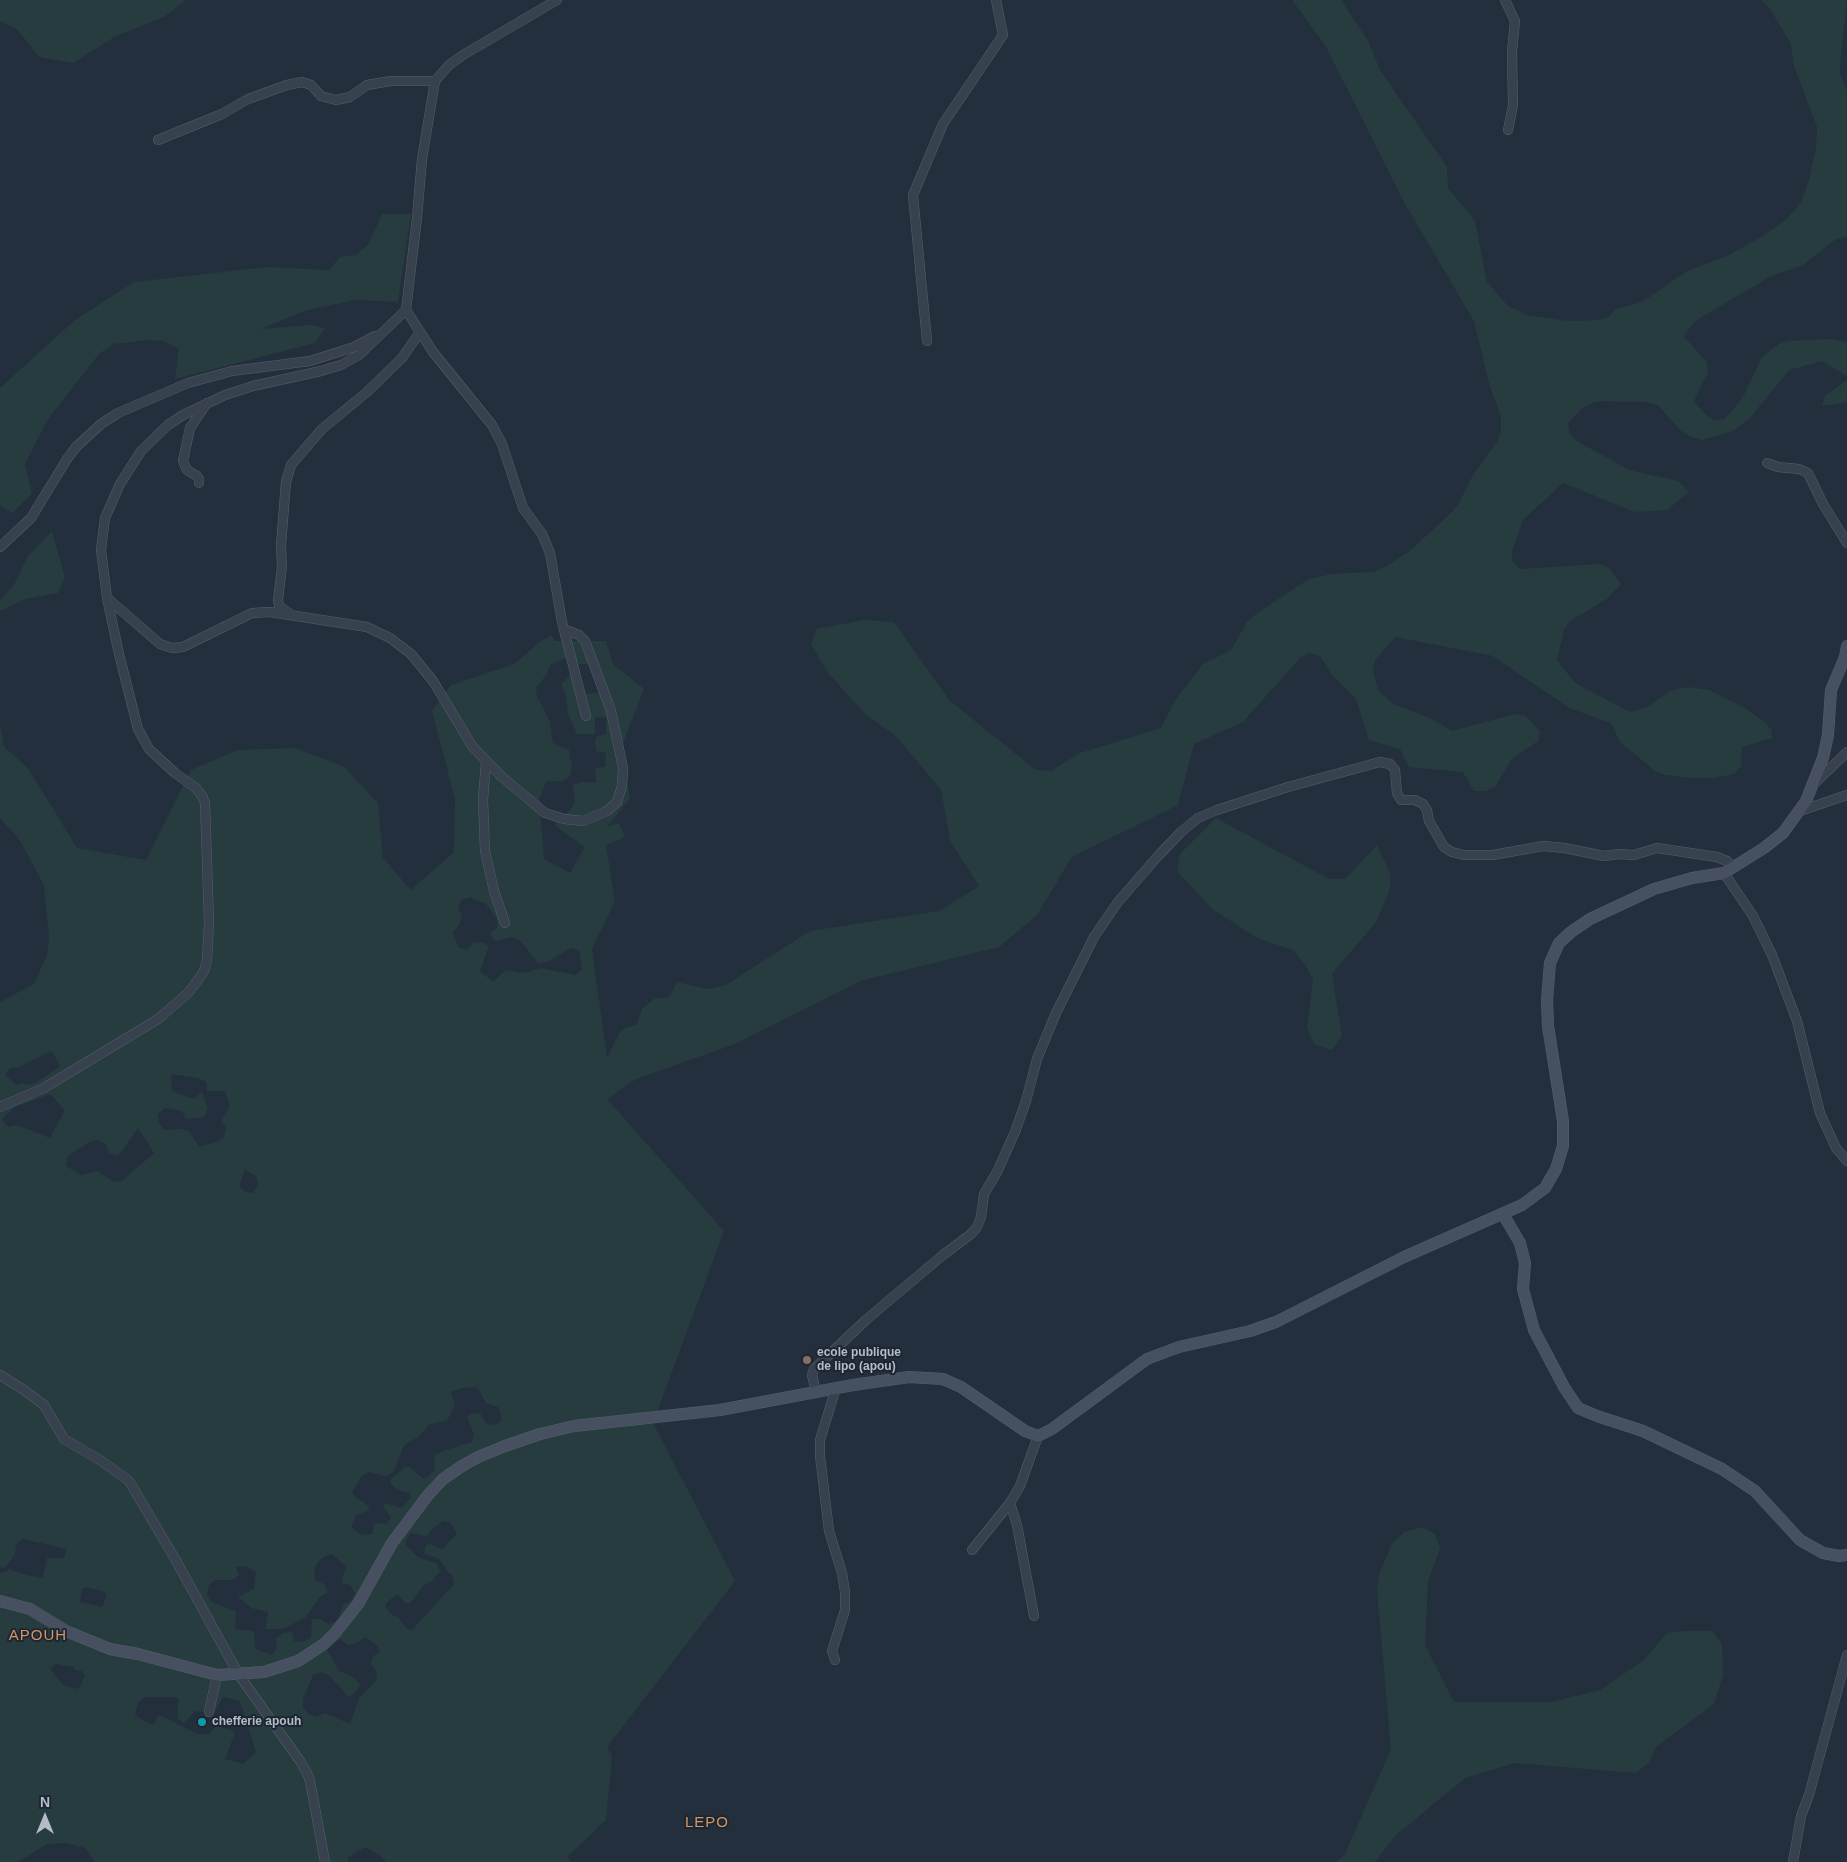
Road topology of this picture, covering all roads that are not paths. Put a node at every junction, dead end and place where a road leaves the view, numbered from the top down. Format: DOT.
graph roads {
  1 [pos="557,0"];
  2 [pos="996,0"];
  3 [pos="1505,0"];
  4 [pos="435,81"];
  5 [pos="1508,130"];
  6 [pos="158,140"];
  7 [pos="406,310"];
  8 [pos="386,330"];
  9 [pos="420,332"];
  10 [pos="927,341"];
  11 [pos="207,403"];
  12 [pos="1767,463"];
  13 [pos="199,483"];
  14 [pos="1847,543"];
  15 [pos="0,547"];
  16 [pos="107,598"];
  17 [pos="292,615"];
  18 [pos="566,630"];
  19 [pos="1847,646"];
  20 [pos="586,716"];
  21 [pos="1847,752"];
  22 [pos="486,761"];
  23 [pos="1812,786"];
  24 [pos="1847,794"];
  25 [pos="1800,811"];
  26 [pos="1729,870"];
  27 [pos="505,923"];
  28 [pos="0,1107"];
  29 [pos="1847,1161"];
  30 [pos="1503,1214"];
  31 [pos="0,1375"];
  32 [pos="836,1388"];
  33 [pos="816,1392"];
  34 [pos="1038,1436"];
  35 [pos="1010,1503"];
  36 [pos="972,1550"];
  37 [pos="1847,1555"];
  38 [pos="0,1601"];
  39 [pos="1034,1616"];
  40 [pos="1847,1655"];
  41 [pos="835,1660"];
  42 [pos="239,1675"];
  43 [pos="217,1676"];
  44 [pos="209,1712"];
  45 [pos="325,1862"];
  46 [pos="1794,1862"];
  1 -- 4 [label="street"];
  2 -- 10 [label="street"];
  3 -- 5 [label="street"];
  4 -- 6 [label="street"];
  4 -- 7 [label="street"];
  7 -- 8 [label="street"];
  7 -- 9 [label="street"];
  8 -- 11 [label="street"];
  8 -- 15 [label="street"];
  9 -- 17 [label="street"];
  9 -- 18 [label="street"];
  11 -- 13 [label="street"];
  11 -- 16 [label="street"];
  12 -- 14 [label="street"];
  16 -- 17 [label="street"];
  16 -- 28 [label="street"];
  17 -- 22 [label="street"];
  18 -- 20 [label="street"];
  18 -- 22 [label="street"];
  19 -- 23 [label="street"];
  21 -- 23 [label="street"];
  22 -- 27 [label="street"];
  23 -- 25 [label="street"];
  24 -- 25 [label="street"];
  25 -- 26 [label="street"];
  26 -- 29 [label="street"];
  26 -- 30 [label="street"];
  26 -- 33 [label="street"];
  30 -- 34 [label="street"];
  30 -- 37 [label="street"];
  31 -- 42 [label="street"];
  32 -- 33 [label="street"];
  32 -- 34 [label="street"];
  32 -- 41 [label="street"];
  33 -- 42 [label="street"];
  34 -- 35 [label="street"];
  35 -- 36 [label="street"];
  35 -- 39 [label="street"];
  38 -- 43 [label="street"];
  40 -- 46 [label="street"];
  42 -- 43 [label="street"];
  42 -- 45 [label="street"];
  43 -- 44 [label="street"];
}
